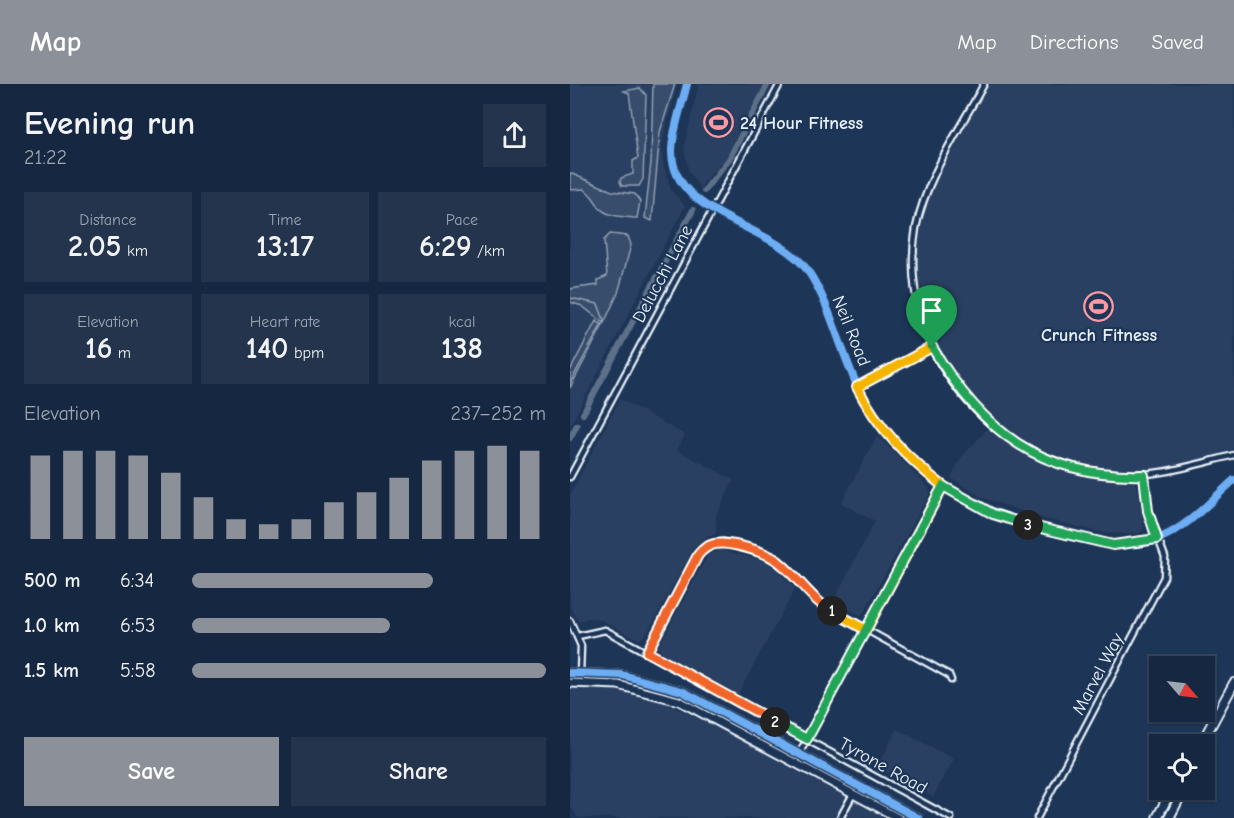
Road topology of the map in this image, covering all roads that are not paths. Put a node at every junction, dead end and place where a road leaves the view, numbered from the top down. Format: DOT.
graph roads {
  1 [pos="687,84"];
  2 [pos="780,84"];
  3 [pos="984,84"];
  4 [pos="713,209"];
  5 [pos="932,347"];
  6 [pos="857,387"];
  7 [pos="1234,455"];
  8 [pos="1144,475"];
  9 [pos="570,477"];
  10 [pos="1234,480"];
  11 [pos="943,486"];
  12 [pos="1157,539"];
  13 [pos="570,621"];
  14 [pos="866,630"];
  15 [pos="578,636"];
  16 [pos="647,652"];
  17 [pos="570,673"];
  18 [pos="580,673"];
  19 [pos="951,680"];
  20 [pos="570,681"];
  21 [pos="1234,683"];
  22 [pos="736,731"];
  23 [pos="1206,734"];
  24 [pos="807,739"];
  25 [pos="799,754"];
  26 [pos="853,794"];
  27 [pos="1166,800"];
  28 [pos="1178,800"];
  29 [pos="840,818"];
  30 [pos="898,818"];
  31 [pos="918,818"];
  32 [pos="951,818"];
  33 [pos="1037,818"];
  34 [pos="1157,818"];
  35 [pos="1169,818"];
  1 -- 4 [label="street, Neil Road"];
  2 -- 4 [label="street, Delucchi Lane"];
  3 -- 5 [label="street"];
  4 -- 6 [label="street, Neil Road"];
  4 -- 9 [label="street, Delucchi Lane"];
  5 -- 6 [label="street"];
  5 -- 8 [label="street"];
  6 -- 11 [label="street, Neil Road"];
  7 -- 8 [label="street"];
  8 -- 12 [label="street, Marvel Way"];
  10 -- 12 [label="street, Neil Road"];
  11 -- 12 [label="street, Neil Road"];
  11 -- 14 [label="street"];
  12 -- 33 [label="street, Marvel Way"];
  13 -- 15 [label="street"];
  14 -- 16 [label="street"];
  14 -- 19 [label="street"];
  14 -- 24 [label="street"];
  15 -- 16 [label="street, Tyrone Road"];
  15 -- 18 [label="street"];
  16 -- 24 [label="street, Tyrone Road"];
  17 -- 18 [label="main road"];
  18 -- 20 [label="main road"];
  18 -- 25 [label="main road"];
  20 -- 22 [label="main road"];
  21 -- 23 [label="main road"];
  22 -- 25 [label="main road"];
  22 -- 26 [label="main road"];
  24 -- 25 [label="street"];
  24 -- 32 [label="street, Tyrone Road"];
  25 -- 26 [label="main road"];
  25 -- 31 [label="main road"];
  26 -- 29 [label="street"];
  26 -- 30 [label="main road"];
  27 -- 34 [label="main road"];
  28 -- 35 [label="main road"];
}
